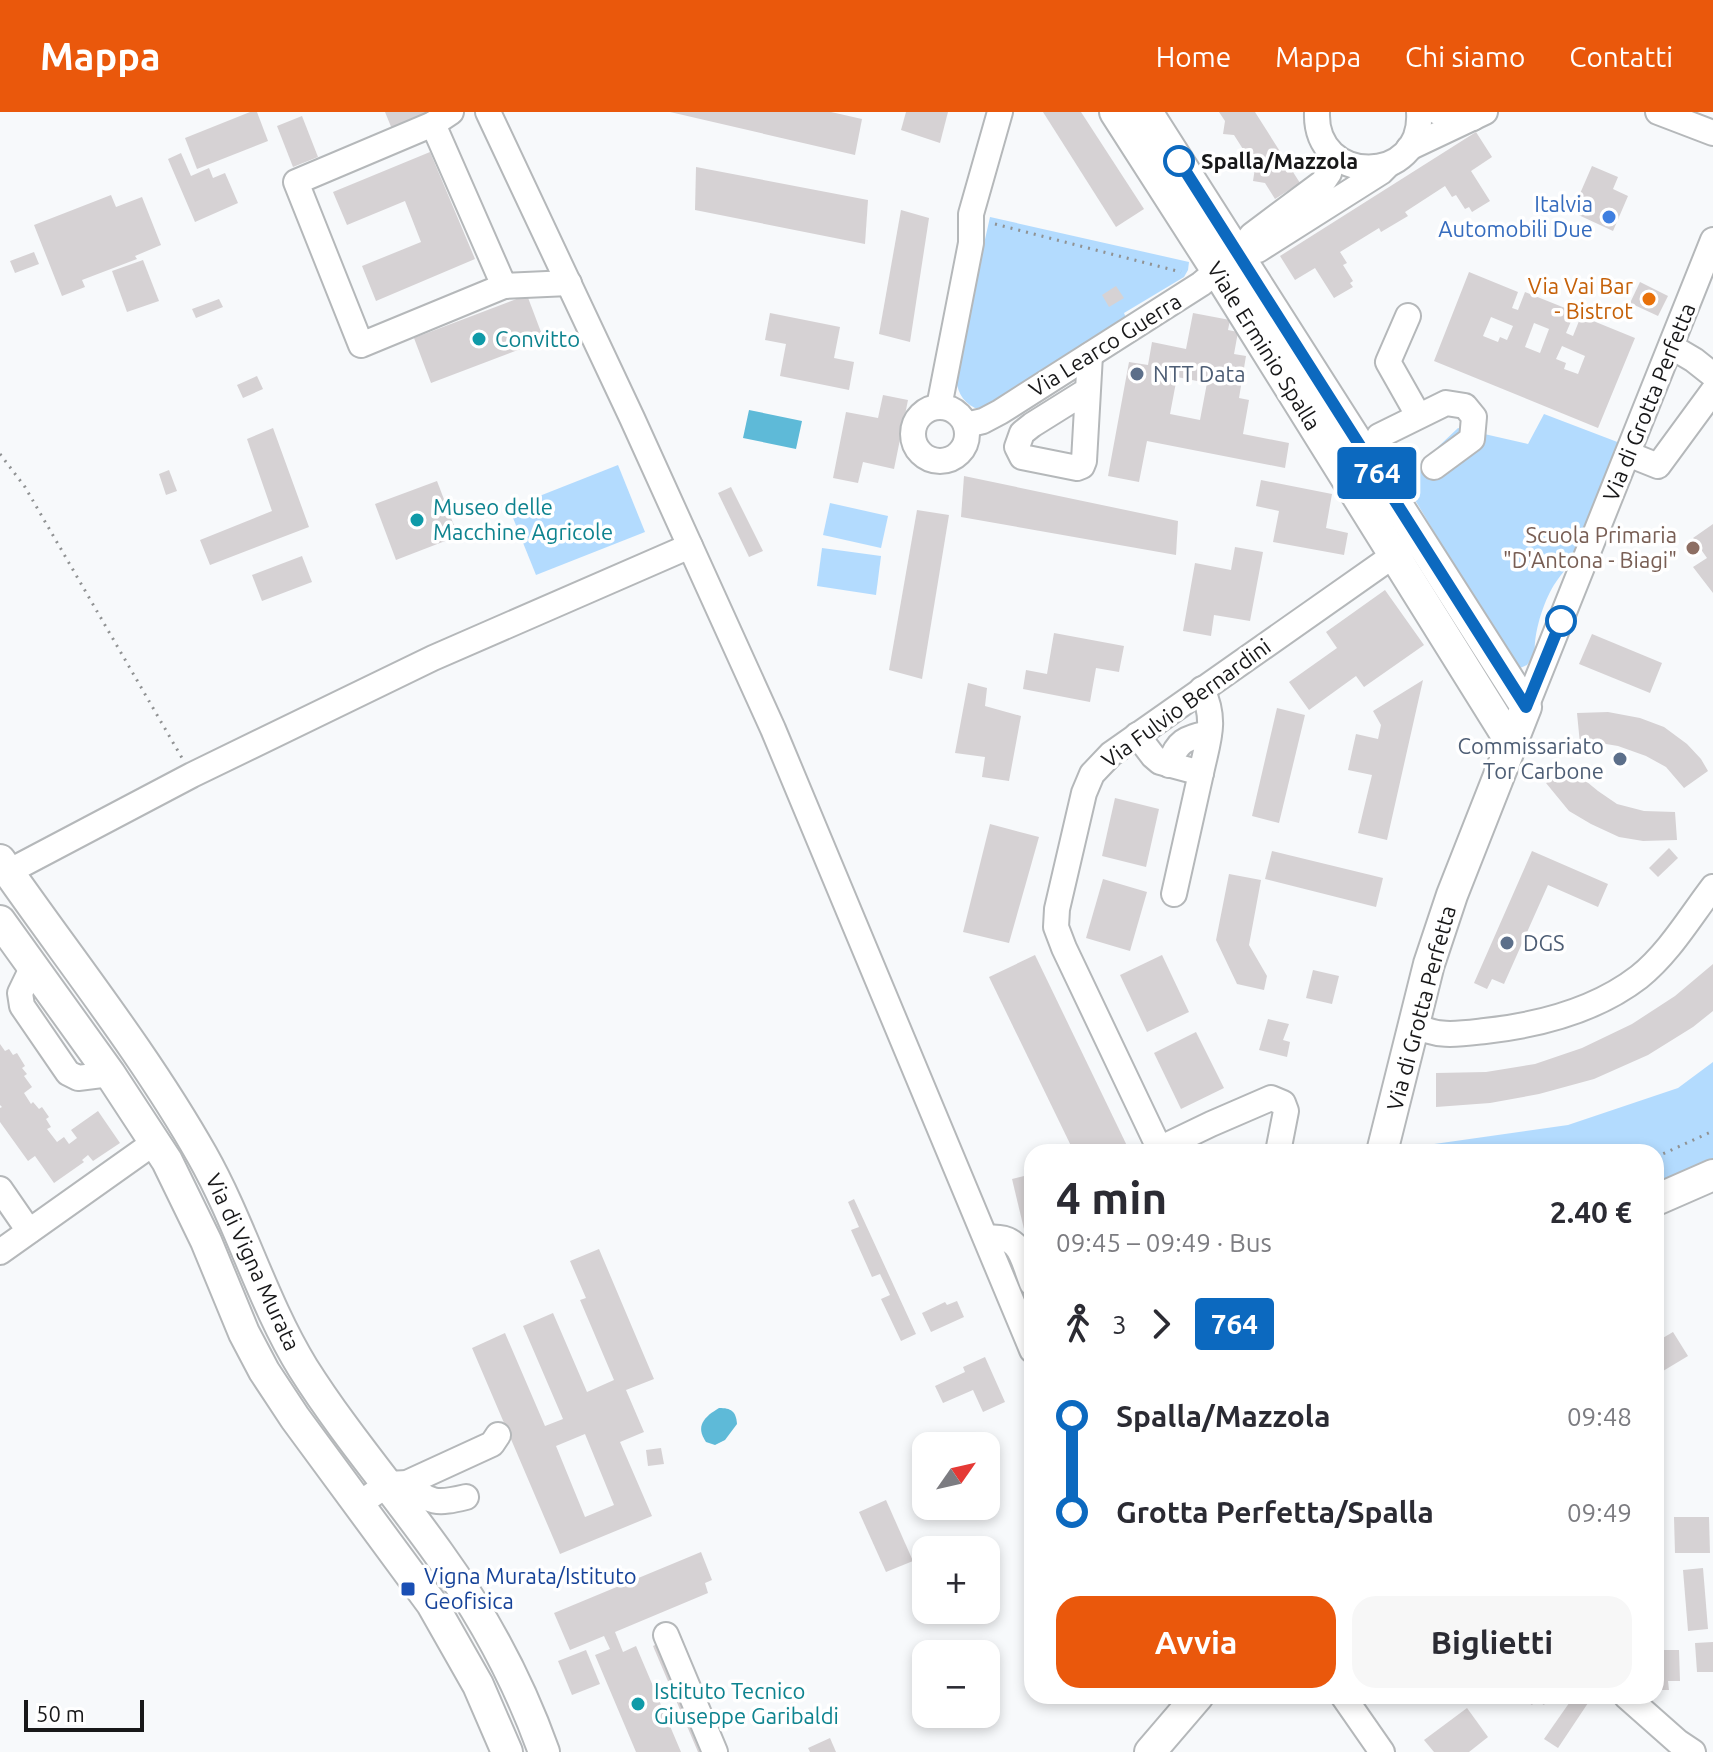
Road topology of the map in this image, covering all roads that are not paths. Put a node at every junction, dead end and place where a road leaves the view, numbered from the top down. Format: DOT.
graph roads {
  1 [pos="488,112"];
  2 [pos="1000,112"];
  3 [pos="1115,112"];
  4 [pos="1147,112"];
  5 [pos="1296,112"];
  6 [pos="1317,112"];
  7 [pos="1419,112"];
  8 [pos="1438,112"];
  9 [pos="1658,112"];
  10 [pos="1479,115"];
  11 [pos="442,118"];
  12 [pos="1710,125"];
  13 [pos="1409,148"];
  14 [pos="1330,150"];
  15 [pos="1388,165"];
  16 [pos="1713,240"];
  17 [pos="1227,263"];
  18 [pos="569,283"];
  19 [pos="504,286"];
  20 [pos="1408,316"];
  21 [pos="1672,347"];
  22 [pos="1090,355"];
  23 [pos="1713,375"];
  24 [pos="1088,390"];
  25 [pos="1713,391"];
  26 [pos="931,409"];
  27 [pos="1418,415"];
  28 [pos="966,425"];
  29 [pos="1379,436"];
  30 [pos="1628,454"];
  31 [pos="1434,467"];
  32 [pos="690,546"];
  33 [pos="1406,546"];
  34 [pos="1202,689"];
  35 [pos="1526,707"];
  36 [pos="1209,733"];
  37 [pos="1137,735"];
  38 [pos="1512,744"];
  39 [pos="1169,765"];
  40 [pos="1201,773"];
  41 [pos="4,866"];
  42 [pos="1700,891"];
  43 [pos="1174,894"];
  44 [pos="0,921"];
  45 [pos="1413,1024"];
  46 [pos="155,1142"];
  47 [pos="1157,1144"];
  48 [pos="1172,1144"];
  49 [pos="1280,1144"];
  50 [pos="1384,1144"];
  51 [pos="1713,1175"];
  52 [pos="0,1189"];
  53 [pos="1664,1196"];
  54 [pos="29,1231"];
  55 [pos="986,1238"];
  56 [pos="0,1252"];
  57 [pos="1024,1263"];
  58 [pos="1024,1325"];
  59 [pos="498,1435"];
  60 [pos="398,1484"];
  61 [pos="466,1497"];
  62 [pos="359,1504"];
  63 [pos="666,1635"];
  64 [pos="1189,1704"];
  65 [pos="1349,1704"];
  66 [pos="1635,1704"];
  67 [pos="507,1752"];
  68 [pos="544,1752"];
  69 [pos="715,1752"];
  70 [pos="1150,1752"];
  71 [pos="1382,1752"];
  72 [pos="1693,1752"];
  1 -- 18 [label="street"];
  2 -- 26 [label="street"];
  3 -- 17 [label="main road, Viale Erminio Spalla"];
  4 -- 17 [label="main road, Viale Erminio Spalla"];
  5 -- 14 [label="street"];
  6 -- 14 [label="street"];
  7 -- 13 [label="street"];
  8 -- 10 [label="street"];
  9 -- 12 [label="street"];
  10 -- 13 [label="street"];
  11 -- 19 [label="street"];
  11 -- 19 [label="street"];
  13 -- 15 [label="street, Via Learco Guerra"];
  14 -- 15 [label="street"];
  14 -- 17 [label="street, Via Learco Guerra"];
  15 -- 17 [label="street, Via Learco Guerra"];
  16 -- 21 [label="street, Via di Grotta Perfetta"];
  17 -- 22 [label="street, Via Learco Guerra"];
  17 -- 33 [label="main road, Viale Erminio Spalla"];
  18 -- 19 [label="street"];
  18 -- 32 [label="street"];
  20 -- 27 [label="street"];
  21 -- 23 [label="street"];
  21 -- 30 [label="street, Via di Grotta Perfetta"];
  22 -- 24 [label="street"];
  22 -- 28 [label="street, Via Learco Guerra"];
  25 -- 30 [label="street"];
  26 -- 28 [label="street"];
  26 -- 28 [label="street"];
  27 -- 29 [label="street"];
  27 -- 31 [label="street"];
  30 -- 35 [label="street, Via di Grotta Perfetta"];
  32 -- 41 [label="street"];
  32 -- 55 [label="street"];
  33 -- 34 [label="street, Via Fulvio Bernardini"];
  33 -- 35 [label="main road, Viale Erminio Spalla"];
  33 -- 38 [label="main road, Viale Erminio Spalla"];
  34 -- 36 [label="street"];
  34 -- 37 [label="street, Via Fulvio Bernardini"];
  35 -- 38 [label="main road, Via di Grotta Perfetta"];
  36 -- 39 [label="street"];
  36 -- 40 [label="street"];
  37 -- 39 [label="street"];
  37 -- 47 [label="street, Via Fulvio Bernardini"];
  38 -- 45 [label="main road, Via di Grotta Perfetta"];
  39 -- 40 [label="street"];
  40 -- 43 [label="street"];
  41 -- 60 [label="main road, Via di Vigna Murata"];
  42 -- 45 [label="street"];
  44 -- 46 [label="main road, Via di Vigna Murata"];
  45 -- 50 [label="main road, Via di Grotta Perfetta"];
  46 -- 54 [label="street"];
  46 -- 62 [label="main road, Via di Vigna Murata"];
  48 -- 49 [label="street"];
  51 -- 53 [label="main road"];
  52 -- 54 [label="street"];
  54 -- 56 [label="street"];
  55 -- 57 [label="street"];
  55 -- 58 [label="street"];
  59 -- 60 [label="street"];
  60 -- 61 [label="street"];
  60 -- 62 [label="street"];
  60 -- 68 [label="main road, Via di Vigna Murata"];
  62 -- 67 [label="main road, Via di Vigna Murata"];
  63 -- 69 [label="street"];
  64 -- 70 [label="main road"];
  65 -- 71 [label="street"];
  66 -- 72 [label="street"];
}
